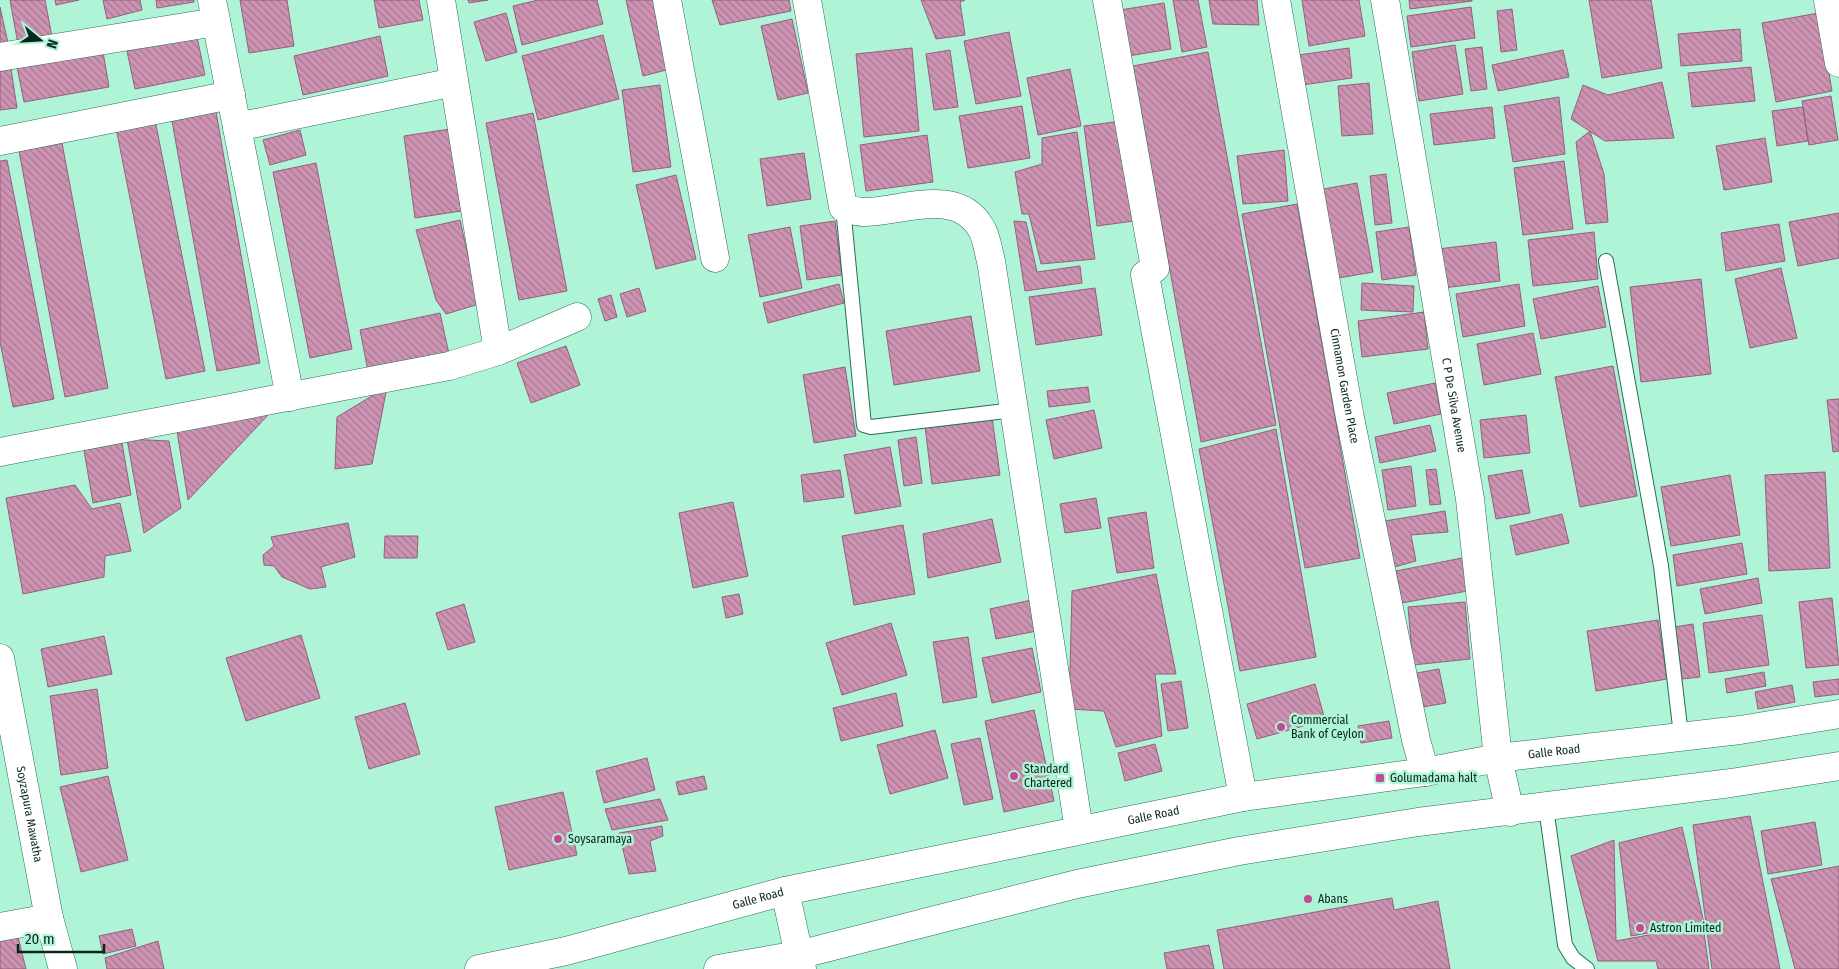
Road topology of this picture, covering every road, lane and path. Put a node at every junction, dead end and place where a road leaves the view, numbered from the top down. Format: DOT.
graph roads {
  1 [pos="440,0"];
  2 [pos="667,0"];
  3 [pos="807,0"];
  4 [pos="1107,0"];
  5 [pos="1276,0"];
  6 [pos="1385,0"];
  7 [pos="1828,0"];
  8 [pos="214,11"];
  9 [pos="0,57"];
  10 [pos="1839,63"];
  11 [pos="454,82"];
  12 [pos="231,95"];
  13 [pos="237,127"];
  14 [pos="0,141"];
  15 [pos="843,207"];
  16 [pos="715,258"];
  17 [pos="1606,261"];
  18 [pos="577,317"];
  19 [pos="498,351"];
  20 [pos="290,397"];
  21 [pos="1014,410"];
  22 [pos="0,452"];
  23 [pos="0,658"];
  24 [pos="1839,714"];
  25 [pos="1681,736"];
  26 [pos="1498,758"];
  27 [pos="1839,766"];
  28 [pos="1425,772"];
  29 [pos="1243,797"];
  30 [pos="1546,807"];
  31 [pos="1510,812"];
  32 [pos="1079,830"];
  33 [pos="785,891"];
  34 [pos="49,918"];
  35 [pos="0,927"];
  36 [pos="800,962"];
  37 [pos="63,969"];
  38 [pos="479,969"];
  39 [pos="718,969"];
  40 [pos="1587,969"];
  1 -- 11 [label="main road"];
  2 -- 16 [label="main road"];
  3 -- 15 [label="main road"];
  4 -- 29 [label="main road"];
  5 -- 28 [label="main road, Cinnamon Garden Place"];
  6 -- 26 [label="main road, C P De Silva Avenue"];
  7 -- 10 [label="main road"];
  8 -- 9 [label="main road"];
  8 -- 12 [label="main road"];
  11 -- 13 [label="main road"];
  11 -- 19 [label="main road"];
  12 -- 13 [label="main road"];
  12 -- 14 [label="main road"];
  13 -- 20 [label="main road"];
  15 -- 21 [label="main road"];
  15 -- 21 [label="lane"];
  17 -- 25 [label="lane"];
  18 -- 19 [label="main road"];
  19 -- 20 [label="main road"];
  20 -- 22 [label="main road"];
  21 -- 32 [label="main road"];
  23 -- 34 [label="main road, Soyzapura Mawatha"];
  24 -- 25 [label="main road, Galle Road"];
  25 -- 26 [label="main road, Galle Road"];
  26 -- 28 [label="main road, Galle Road"];
  26 -- 31 [label="main road, C P De Silva Avenue"];
  27 -- 30 [label="main road"];
  28 -- 29 [label="main road, Galle Road"];
  29 -- 32 [label="main road, Galle Road"];
  30 -- 31 [label="main road"];
  30 -- 40 [label="lane"];
  31 -- 36 [label="main road"];
  32 -- 33 [label="main road, Galle Road"];
  33 -- 36 [label="main road"];
  33 -- 38 [label="main road, Galle Road"];
  34 -- 35 [label="main road"];
  34 -- 37 [label="main road, Soyzapura Mawatha"];
  36 -- 39 [label="main road"];
}
